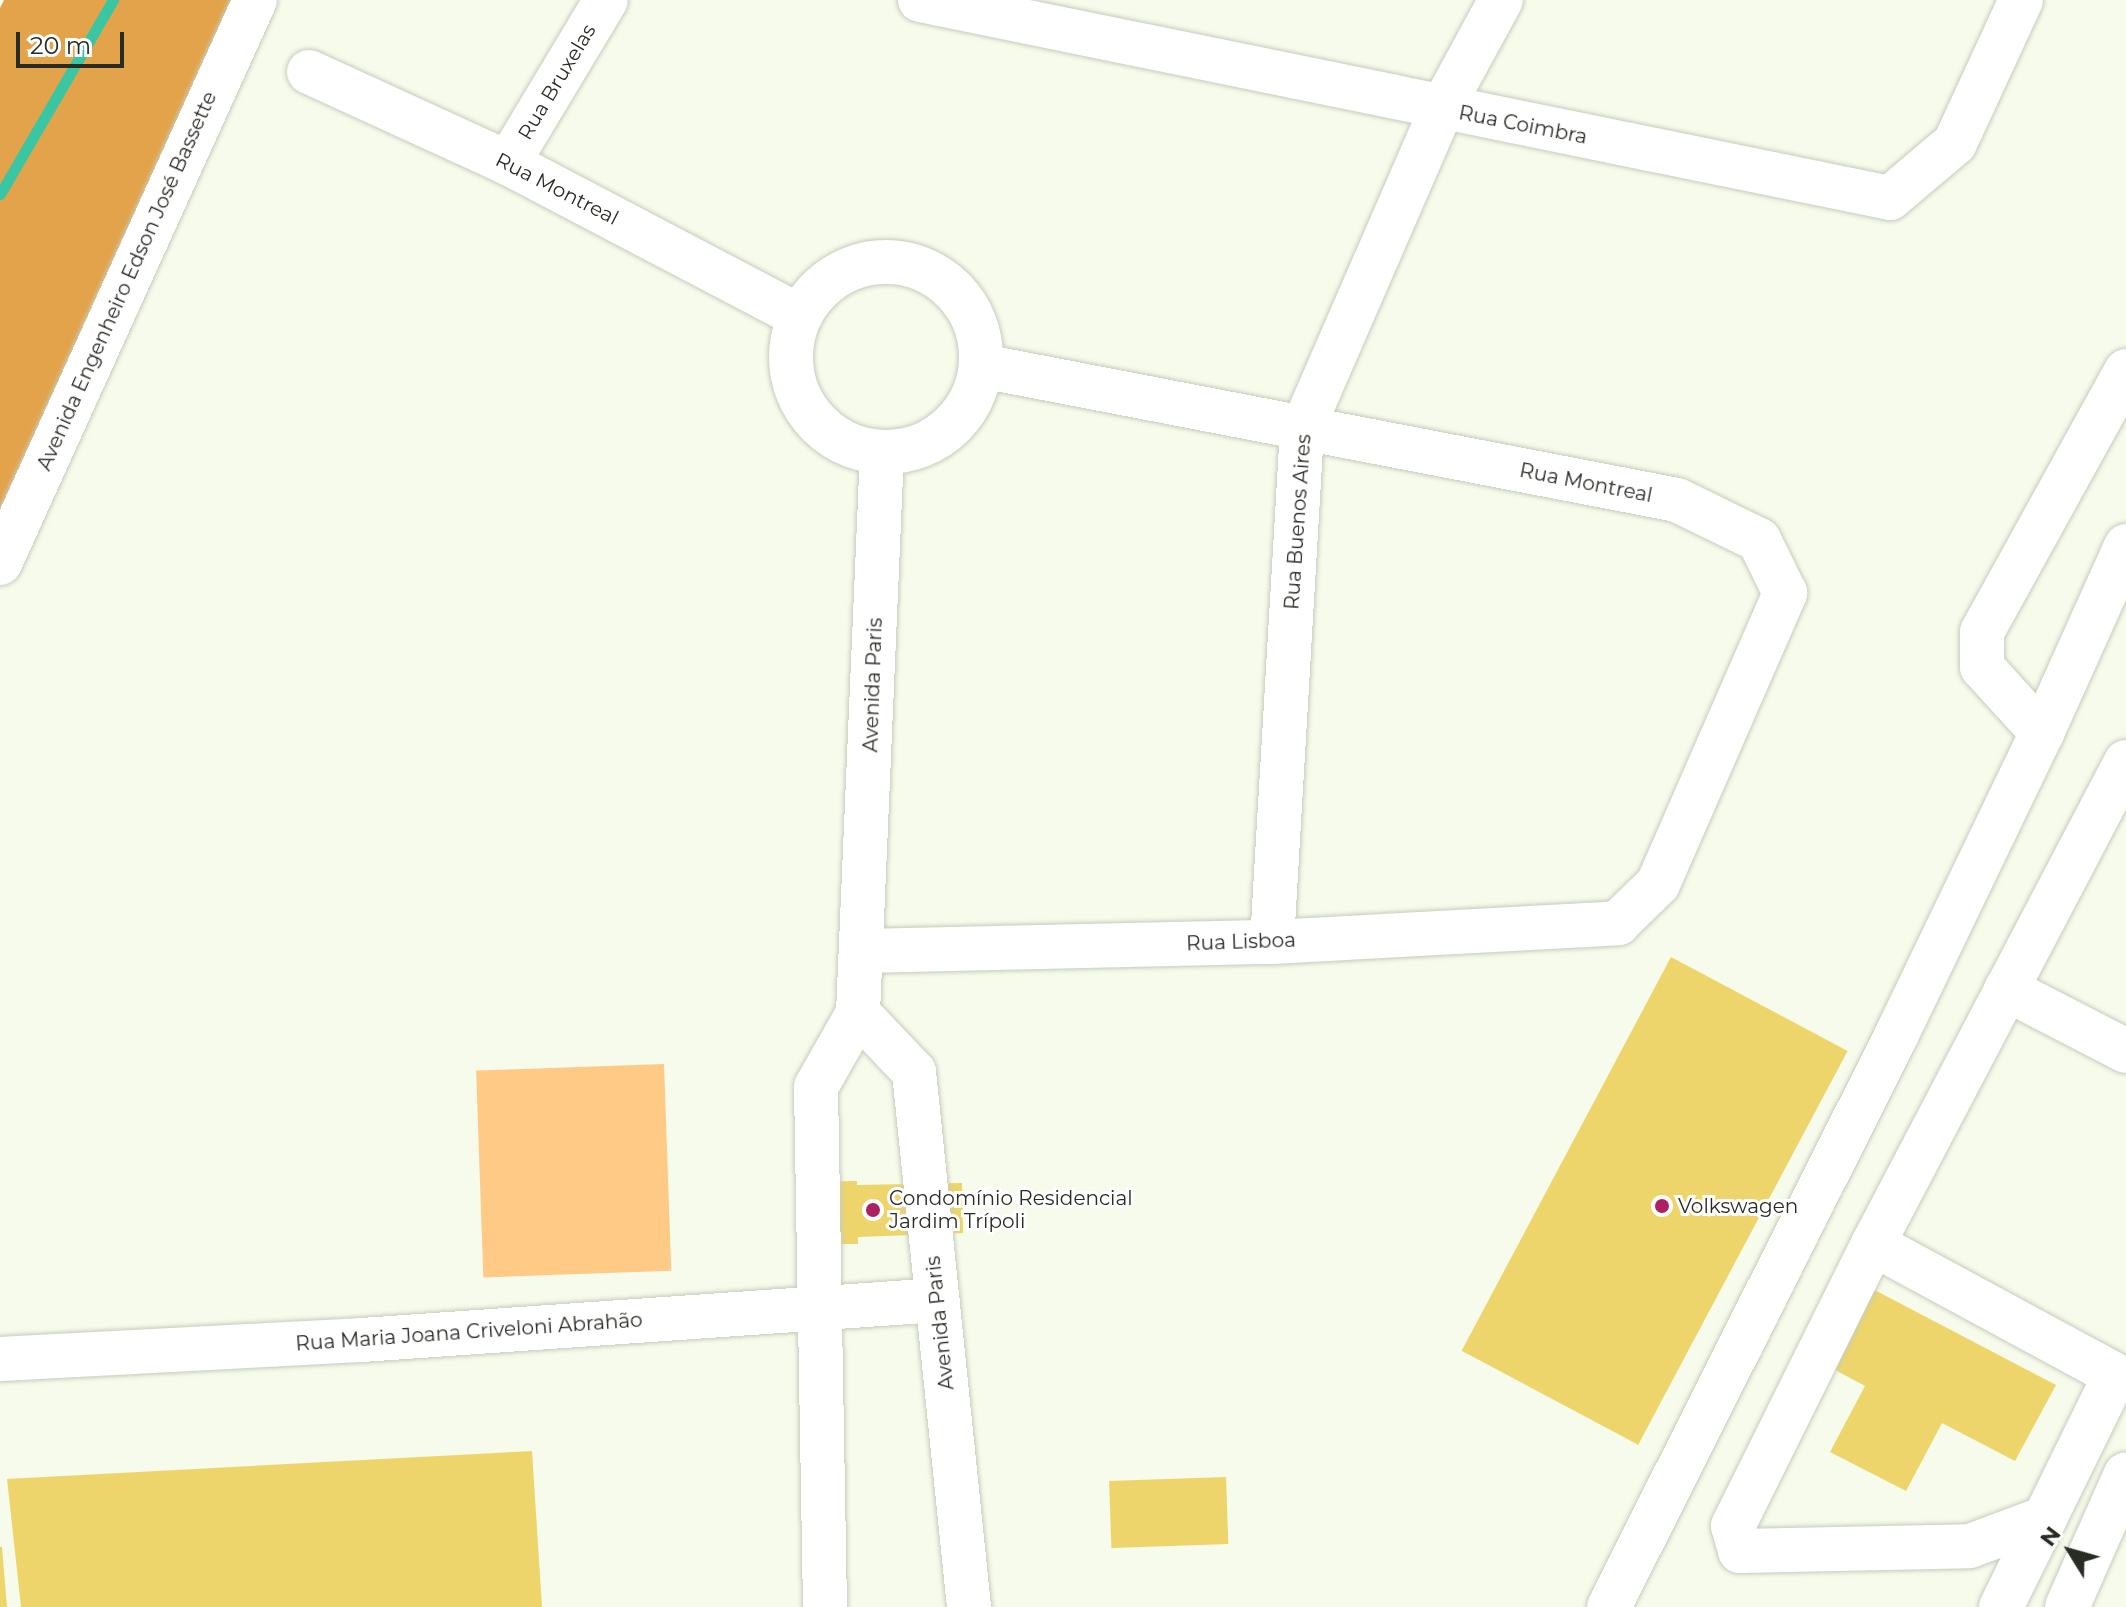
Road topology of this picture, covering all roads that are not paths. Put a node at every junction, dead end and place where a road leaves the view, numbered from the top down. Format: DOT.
graph roads {
  1 [pos="255,0"];
  2 [pos="606,0"];
  3 [pos="920,0"];
  4 [pos="1501,0"];
  5 [pos="2021,0"];
  6 [pos="309,72"];
  7 [pos="1442,108"];
  8 [pos="508,163"];
  9 [pos="800,316"];
  10 [pos="982,366"];
  11 [pos="2126,371"];
  12 [pos="1302,430"];
  13 [pos="882,453"];
  14 [pos="2126,546"];
  15 [pos="0,563"];
  16 [pos="2042,733"];
  17 [pos="2126,762"];
  18 [pos="1618,923"];
  19 [pos="1272,942"];
  20 [pos="863,951"];
  21 [pos="2006,989"];
  22 [pos="858,1013"];
  23 [pos="2126,1051"];
  24 [pos="1873,1244"];
  25 [pos="938,1300"];
  26 [pos="817,1309"];
  27 [pos="0,1359"];
  28 [pos="2120,1378"];
  29 [pos="2126,1474"];
  30 [pos="2045,1518"];
  31 [pos="825,1607"];
  32 [pos="969,1607"];
  33 [pos="1609,1607"];
  34 [pos="2001,1607"];
  35 [pos="2067,1607"];
  1 -- 15 [label="street, Avenida Engenheiro Edson José Bassette"];
  2 -- 8 [label="street, Rua Bruxelas"];
  3 -- 7 [label="street, Rua Coimbra"];
  4 -- 7 [label="street, Rua Buenos Aires"];
  5 -- 7 [label="street, Rua Coimbra"];
  6 -- 8 [label="street, Rua Montreal"];
  7 -- 12 [label="street, Rua Buenos Aires"];
  8 -- 9 [label="street, Rua Montreal"];
  9 -- 10 [label="street"];
  9 -- 13 [label="street"];
  10 -- 12 [label="street, Rua Montreal"];
  10 -- 13 [label="street"];
  11 -- 16 [label="street"];
  12 -- 18 [label="street, Rua Montreal"];
  12 -- 19 [label="street, Rua Buenos Aires"];
  13 -- 20 [label="street, Avenida Paris"];
  14 -- 16 [label="street"];
  16 -- 33 [label="street"];
  17 -- 21 [label="street"];
  18 -- 19 [label="street, Rua Lisboa"];
  19 -- 20 [label="street, Rua Lisboa"];
  20 -- 22 [label="street, Avenida Paris"];
  21 -- 23 [label="street"];
  21 -- 24 [label="street"];
  22 -- 25 [label="street, Avenida Paris"];
  22 -- 26 [label="street, Avenida Paris"];
  24 -- 28 [label="street"];
  24 -- 30 [label="street"];
  25 -- 26 [label="street, Rua Maria Joana Criveloni Abrahão"];
  25 -- 32 [label="street, Avenida Paris"];
  26 -- 27 [label="street, Rua Maria Joana Criveloni Abrahão"];
  26 -- 31 [label="street, Avenida Paris"];
  28 -- 30 [label="street"];
  29 -- 35 [label="street"];
  30 -- 34 [label="street"];
}
